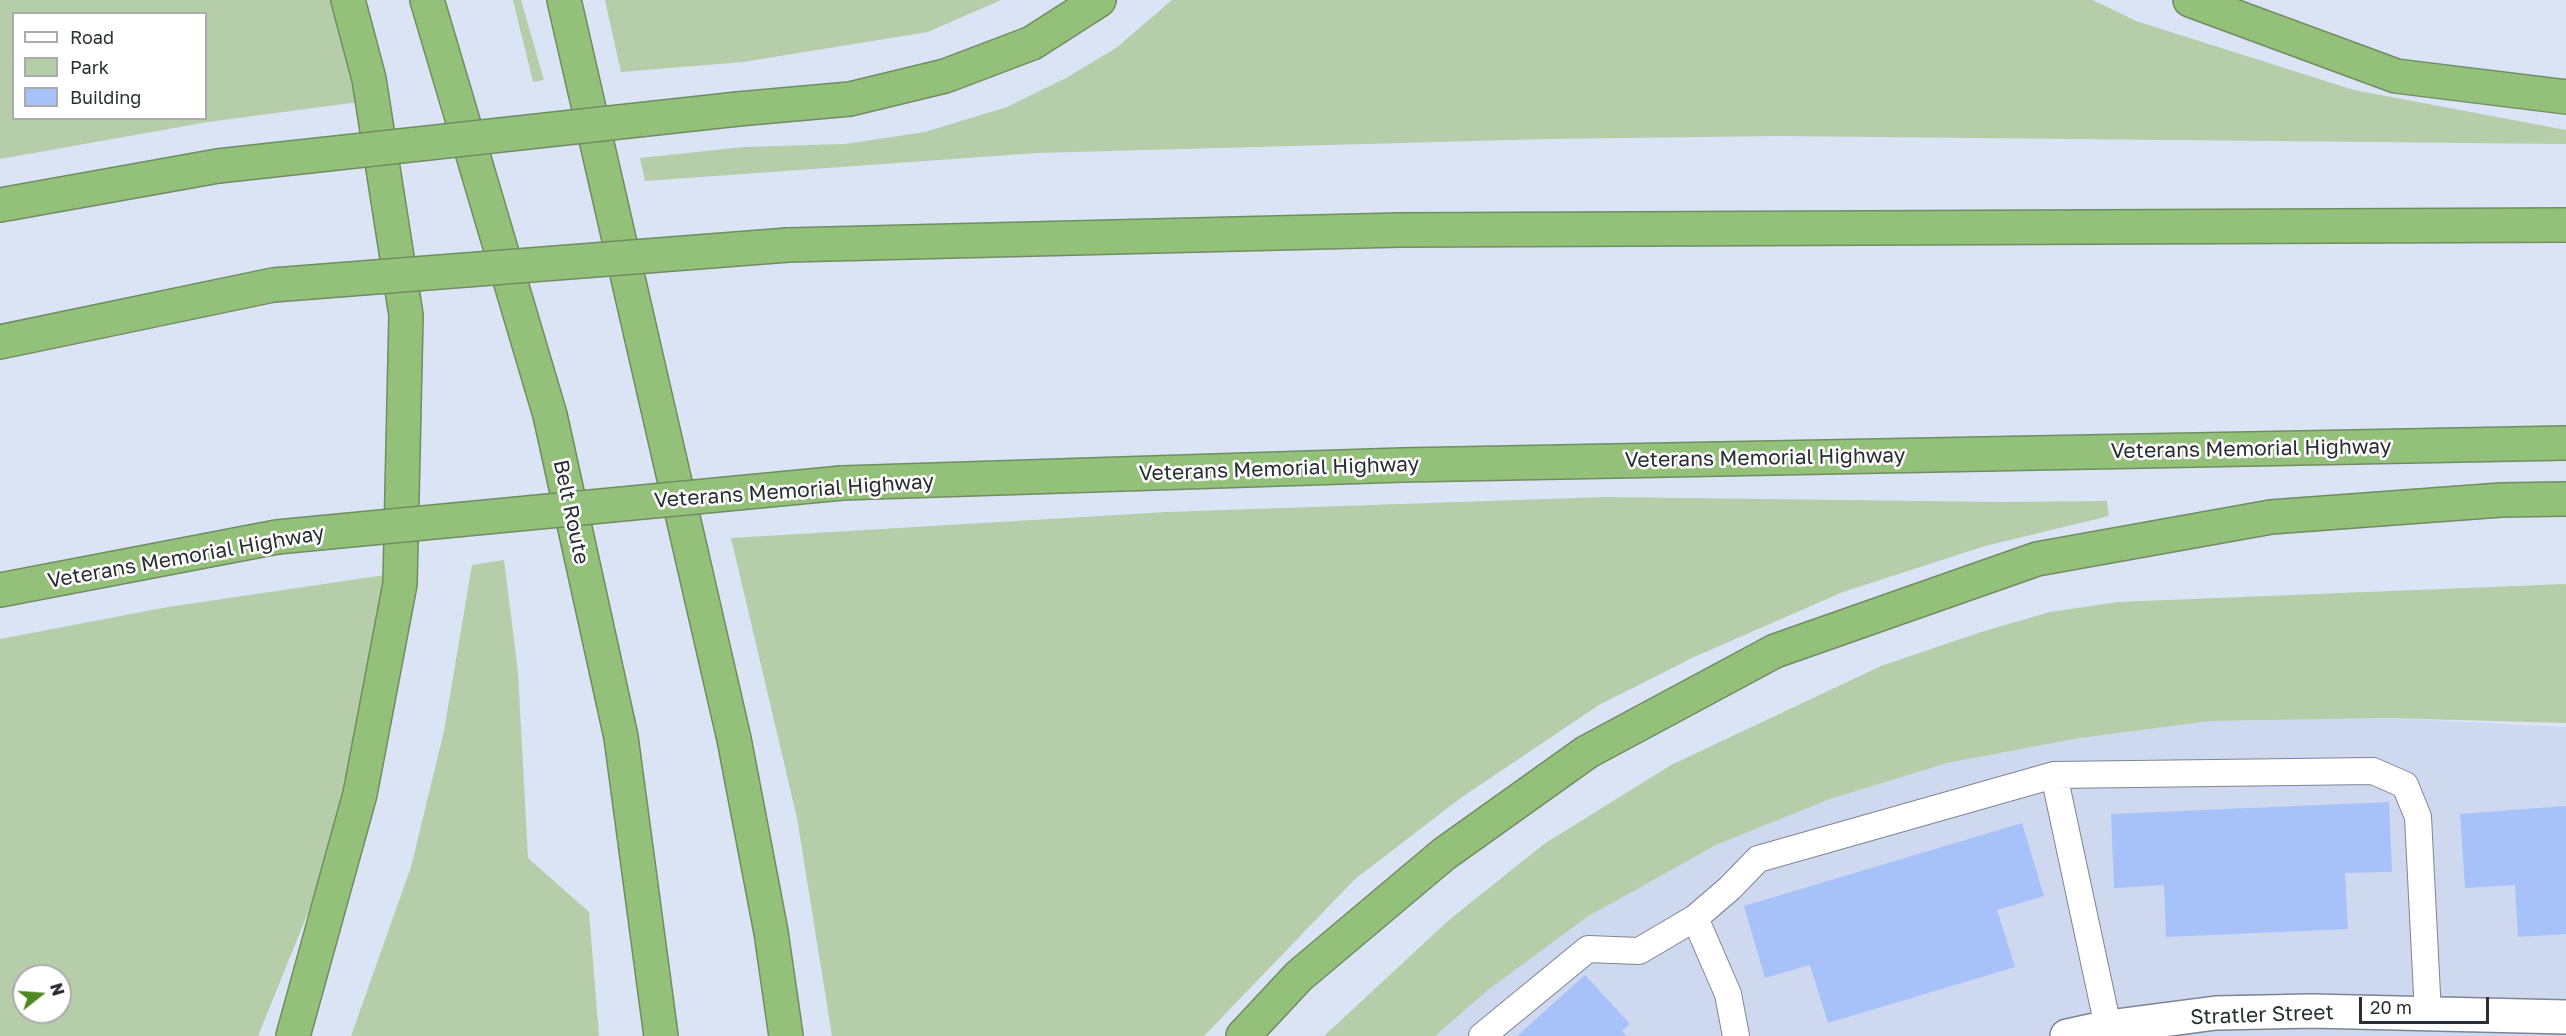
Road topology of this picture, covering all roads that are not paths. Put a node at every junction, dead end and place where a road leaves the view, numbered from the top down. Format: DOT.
graph roads {
  1 [pos="348,0"];
  2 [pos="427,0"];
  3 [pos="564,0"];
  4 [pos="1099,0"];
  5 [pos="2190,0"];
  6 [pos="2566,97"];
  7 [pos="0,205"];
  8 [pos="2566,225"];
  9 [pos="0,342"];
  10 [pos="2566,443"];
  11 [pos="2566,499"];
  12 [pos="0,590"];
  13 [pos="2054,775"];
  14 [pos="1695,918"];
  15 [pos="2428,1014"];
  16 [pos="2566,1017"];
  17 [pos="2524,1027"];
  18 [pos="2108,1028"];
  19 [pos="293,1036"];
  20 [pos="661,1036"];
  21 [pos="786,1036"];
  22 [pos="1243,1036"];
  23 [pos="1482,1036"];
  24 [pos="1736,1036"];
  25 [pos="2067,1036"];
  1 -- 19 [label="highway"];
  2 -- 20 [label="highway, Belt Route"];
  3 -- 21 [label="highway"];
  4 -- 7 [label="highway, bridge"];
  5 -- 6 [label="highway"];
  8 -- 9 [label="highway, bridge"];
  10 -- 12 [label="highway, Veterans Memorial Highway, bridge"];
  11 -- 22 [label="highway"];
  13 -- 14 [label="lane"];
  13 -- 15 [label="lane"];
  13 -- 18 [label="lane"];
  14 -- 23 [label="lane"];
  14 -- 24 [label="lane"];
  15 -- 17 [label="street, Stratler Street"];
  15 -- 18 [label="street, Stratler Street"];
  16 -- 17 [label="street, Stratler Street"];
  18 -- 25 [label="street, Stratler Street"];
}
